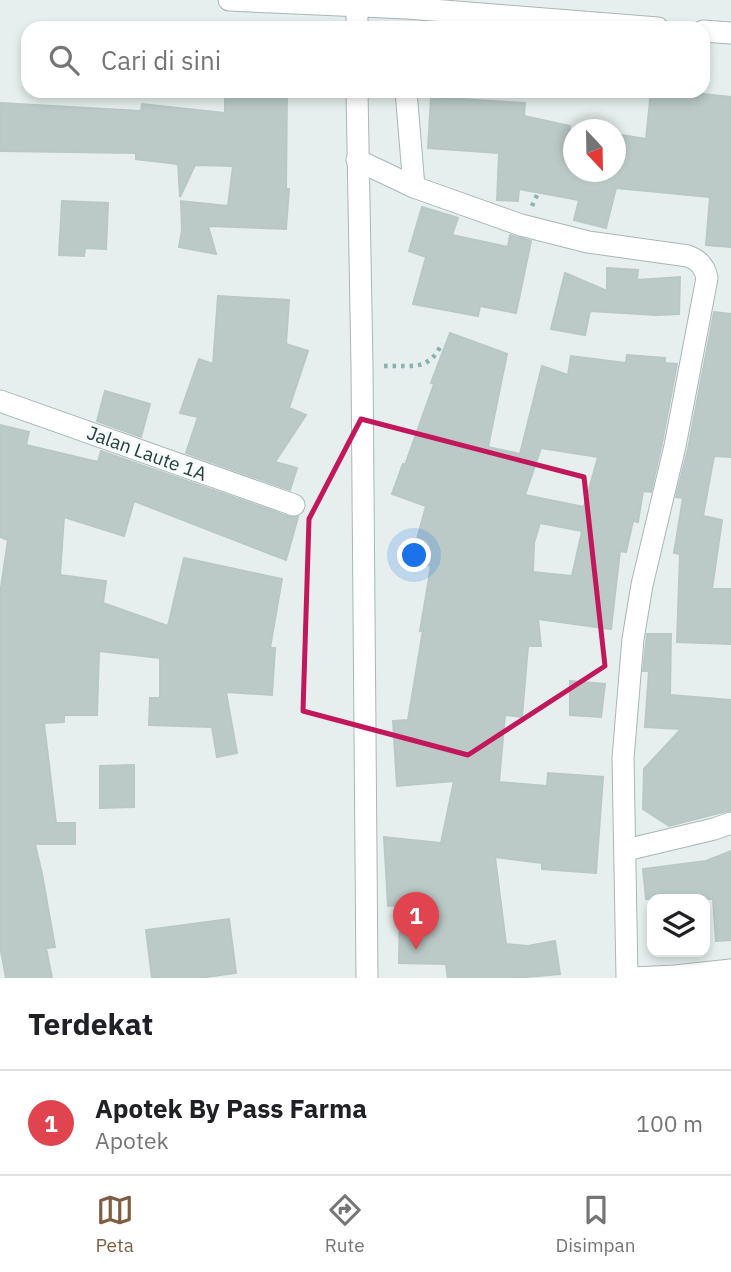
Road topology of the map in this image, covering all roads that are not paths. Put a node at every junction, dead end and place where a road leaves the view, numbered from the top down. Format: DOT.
graph roads {
  1 [pos="229,0"];
  2 [pos="357,3"];
  3 [pos="407,18"];
  4 [pos="357,21"];
  5 [pos="482,21"];
  6 [pos="710,32"];
  7 [pos="731,33"];
  8 [pos="357,98"];
  9 [pos="407,98"];
  10 [pos="357,160"];
  11 [pos="414,187"];
  12 [pos="0,401"];
  13 [pos="294,505"];
  14 [pos="731,823"];
  15 [pos="626,850"];
  16 [pos="731,970"];
  17 [pos="367,978"];
  18 [pos="627,978"];
  19 [pos="633,978"];
  1 -- 2 [label="street"];
  2 -- 3 [label="street"];
  2 -- 4 [label="street"];
  3 -- 5 [label="street"];
  6 -- 7 [label="street"];
  8 -- 10 [label="street"];
  9 -- 11 [label="street"];
  10 -- 11 [label="street"];
  10 -- 17 [label="street"];
  11 -- 15 [label="street"];
  12 -- 13 [label="street, Jalan Laute 1A"];
  14 -- 15 [label="street"];
  15 -- 18 [label="street"];
  16 -- 19 [label="street"];
}
